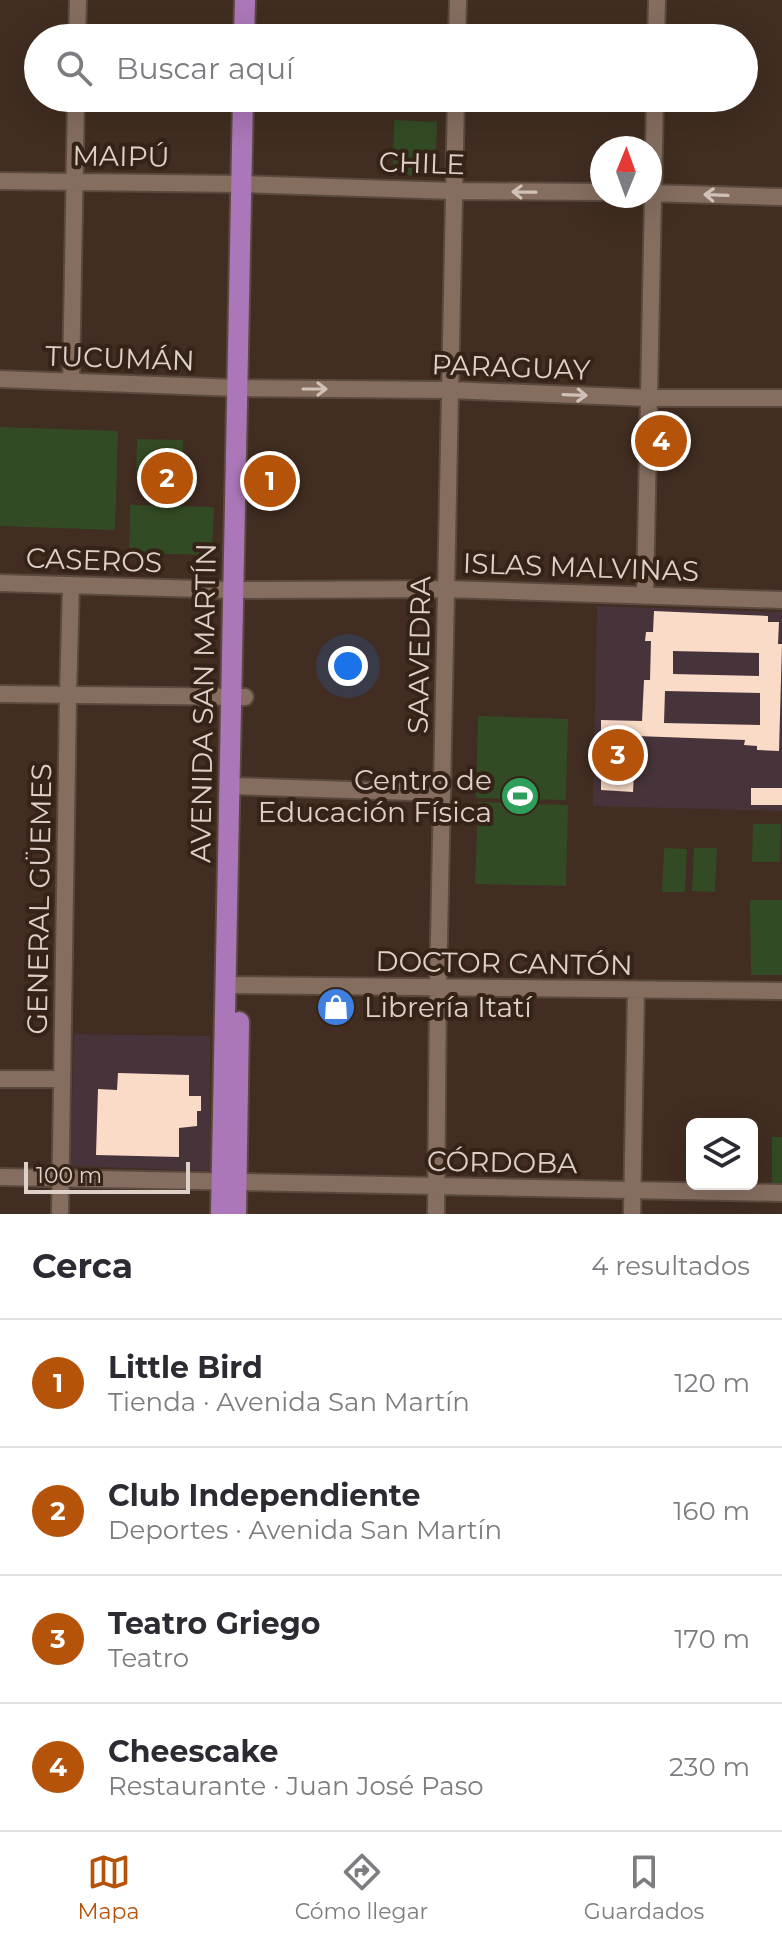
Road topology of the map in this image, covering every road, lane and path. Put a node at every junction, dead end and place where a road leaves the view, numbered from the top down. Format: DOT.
graph roads {
  1 [pos="78,0"];
  2 [pos="245,0"];
  3 [pos="258,0"];
  4 [pos="458,0"];
  5 [pos="657,0"];
  6 [pos="77,24"];
  7 [pos="244,24"];
  8 [pos="258,24"];
  9 [pos="457,24"];
  10 [pos="656,24"];
  11 [pos="76,112"];
  12 [pos="244,112"];
  13 [pos="256,112"];
  14 [pos="456,112"];
  15 [pos="655,112"];
  16 [pos="654,136"];
  17 [pos="0,181"];
  18 [pos="73,182"];
  19 [pos="248,184"];
  20 [pos="454,191"];
  21 [pos="590,192"];
  22 [pos="662,193"];
  23 [pos="782,197"];
  24 [pos="652,208"];
  25 [pos="0,379"];
  26 [pos="71,382"];
  27 [pos="244,388"];
  28 [pos="450,390"];
  29 [pos="649,398"];
  30 [pos="782,398"];
  31 [pos="0,583"];
  32 [pos="71,585"];
  33 [pos="446,589"];
  34 [pos="240,590"];
  35 [pos="645,595"];
  36 [pos="782,600"];
  37 [pos="0,694"];
  38 [pos="68,695"];
  39 [pos="238,697"];
  40 [pos="237,786"];
  41 [pos="442,793"];
  42 [pos="233,986"];
  43 [pos="438,988"];
  44 [pos="636,990"];
  45 [pos="782,991"];
  46 [pos="0,1079"];
  47 [pos="62,1079"];
  48 [pos="0,1177"];
  49 [pos="60,1178"];
  50 [pos="229,1183"];
  51 [pos="436,1187"];
  52 [pos="632,1191"];
  53 [pos="782,1193"];
  54 [pos="60,1214"];
  55 [pos="221,1214"];
  56 [pos="236,1214"];
  57 [pos="436,1214"];
  58 [pos="632,1214"];
  1 -- 6 [label="street"];
  2 -- 7 [label="main road"];
  3 -- 8 [label="main road"];
  4 -- 9 [label="street"];
  5 -- 10 [label="street"];
  11 -- 18 [label="street"];
  12 -- 19 [label="main road, AVENIDA SAN MARTÍN"];
  13 -- 19 [label="main road, AVENIDA SAN MARTÍN"];
  14 -- 20 [label="street, SAAVEDRA"];
  15 -- 16 [label="street"];
  17 -- 18 [label="street, MAIPÚ"];
  18 -- 19 [label="street, MAIPÚ"];
  18 -- 26 [label="street"];
  19 -- 20 [label="street, CHILE"];
  19 -- 27 [label="main road, AVENIDA SAN MARTÍN"];
  21 -- 20 [label="street, CHILE, one-way"];
  20 -- 28 [label="street, SAAVEDRA"];
  23 -- 22 [label="street, one-way"];
  24 -- 29 [label="street"];
  25 -- 26 [label="street, TUCUMÁN"];
  26 -- 27 [label="street, TUCUMÁN"];
  27 -- 28 [label="street, PARAGUAY, one-way"];
  27 -- 34 [label="main road, AVENIDA SAN MARTÍN"];
  28 -- 29 [label="street, PARAGUAY, one-way"];
  28 -- 33 [label="street, SAAVEDRA"];
  29 -- 30 [label="street, PARAGUAY"];
  29 -- 35 [label="street"];
  31 -- 32 [label="street, CASEROS"];
  32 -- 34 [label="street, CASEROS"];
  32 -- 38 [label="street, GENERAL GÜEMES"];
  33 -- 34 [label="street, ISLAS MALVINAS"];
  33 -- 35 [label="street, ISLAS MALVINAS"];
  33 -- 41 [label="street, SAAVEDRA"];
  34 -- 39 [label="main road, AVENIDA SAN MARTÍN"];
  35 -- 36 [label="street, ISLAS MALVINAS"];
  37 -- 38 [label="street"];
  38 -- 39 [label="street"];
  38 -- 47 [label="street, GENERAL GÜEMES"];
  39 -- 40 [label="main road, AVENIDA SAN MARTÍN"];
  40 -- 41 [label="street"];
  40 -- 42 [label="main road, AVENIDA SAN MARTÍN"];
  41 -- 43 [label="street, SAAVEDRA"];
  42 -- 43 [label="street, DOCTOR CANTÓN"];
  42 -- 50 [label="main road, AVENIDA SAN MARTÍN"];
  43 -- 44 [label="street, DOCTOR CANTÓN"];
  43 -- 51 [label="street, SAAVEDRA"];
  44 -- 45 [label="street, DOCTOR CANTÓN"];
  44 -- 52 [label="street"];
  46 -- 47 [label="street"];
  47 -- 49 [label="street, GENERAL GÜEMES"];
  48 -- 49 [label="street, CÓRDOBA"];
  49 -- 50 [label="street, CÓRDOBA"];
  49 -- 54 [label="street, GENERAL GÜEMES"];
  50 -- 51 [label="street, CÓRDOBA"];
  50 -- 55 [label="main road, AVENIDA SAN MARTÍN"];
  50 -- 56 [label="main road, AVENIDA SAN MARTÍN"];
  51 -- 52 [label="street, CÓRDOBA"];
  51 -- 57 [label="street, SAAVEDRA"];
  52 -- 53 [label="street, CÓRDOBA"];
  52 -- 58 [label="street"];
}
